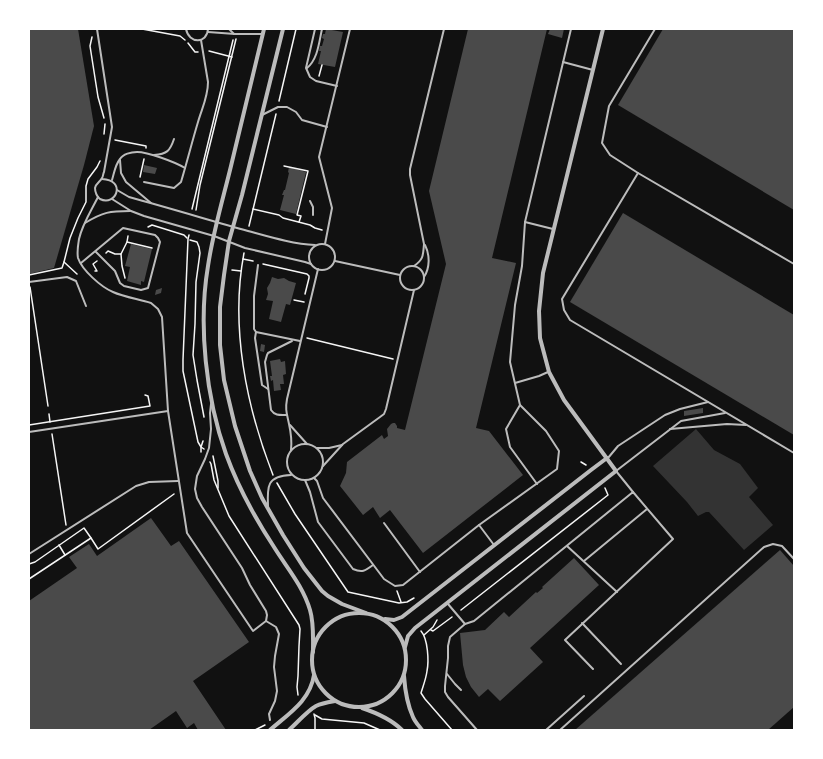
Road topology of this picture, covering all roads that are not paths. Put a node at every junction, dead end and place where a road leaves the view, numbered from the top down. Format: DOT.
graph roads {
  1 [pos="97,29"];
  2 [pos="186,29"];
  3 [pos="229,29"];
  4 [pos="264,29"];
  5 [pos="283,29"];
  6 [pos="315,29"];
  7 [pos="322,29"];
  8 [pos="350,29"];
  9 [pos="444,29"];
  10 [pos="571,29"];
  11 [pos="603,29"];
  12 [pos="654,29"];
  13 [pos="208,30"];
  14 [pos="236,34"];
  15 [pos="262,34"];
  16 [pos="200,40"];
  17 [pos="563,62"];
  18 [pos="306,68"];
  19 [pos="593,70"];
  20 [pos="337,86"];
  21 [pos="262,115"];
  22 [pos="327,127"];
  23 [pos="174,139"];
  24 [pos="153,156"];
  25 [pos="120,159"];
  26 [pos="185,168"];
  27 [pos="638,173"];
  28 [pos="102,179"];
  29 [pos="112,180"];
  30 [pos="144,182"];
  31 [pos="117,190"];
  32 [pos="98,197"];
  33 [pos="112,199"];
  34 [pos="310,201"];
  35 [pos="152,204"];
  36 [pos="131,210"];
  37 [pos="313,215"];
  38 [pos="525,222"];
  39 [pos="217,223"];
  40 [pos="84,224"];
  41 [pos="234,227"];
  42 [pos="554,230"];
  43 [pos="214,236"];
  44 [pos="229,241"];
  45 [pos="325,244"];
  46 [pos="424,244"];
  47 [pos="315,245"];
  48 [pos="96,252"];
  49 [pos="334,260"];
  50 [pos="81,263"];
  51 [pos="258,264"];
  52 [pos="311,264"];
  53 [pos="794,264"];
  54 [pos="414,266"];
  55 [pos="318,269"];
  56 [pos="400,276"];
  57 [pos="424,278"];
  58 [pos="29,282"];
  59 [pos="414,290"];
  60 [pos="86,306"];
  61 [pos="256,332"];
  62 [pos="293,340"];
  63 [pos="300,341"];
  64 [pos="549,372"];
  65 [pos="515,383"];
  66 [pos="268,390"];
  67 [pos="212,401"];
  68 [pos="708,402"];
  69 [pos="520,405"];
  70 [pos="168,411"];
  71 [pos="726,413"];
  72 [pos="286,415"];
  73 [pos="289,424"];
  74 [pos="746,425"];
  75 [pos="669,429"];
  76 [pos="29,432"];
  77 [pos="307,444"];
  78 [pos="343,444"];
  79 [pos="316,448"];
  80 [pos="291,450"];
  81 [pos="794,453"];
  82 [pos="608,458"];
  83 [pos="323,466"];
  84 [pos="616,471"];
  85 [pos="292,474"];
  86 [pos="314,478"];
  87 [pos="305,480"];
  88 [pos="178,481"];
  89 [pos="537,484"];
  90 [pos="633,492"];
  91 [pos="647,509"];
  92 [pos="269,512"];
  93 [pos="384,522"];
  94 [pos="479,525"];
  95 [pos="494,546"];
  96 [pos="567,546"];
  97 [pos="29,554"];
  98 [pos="794,559"];
  99 [pos="584,561"];
  100 [pos="373,565"];
  101 [pos="420,572"];
  102 [pos="617,592"];
  103 [pos="447,603"];
  104 [pos="366,613"];
  105 [pos="385,619"];
  106 [pos="266,621"];
  107 [pos="582,623"];
  108 [pos="465,624"];
  109 [pos="405,647"];
  110 [pos="313,652"];
  111 [pos="621,664"];
  112 [pos="593,669"];
  113 [pos="447,674"];
  114 [pos="314,675"];
  115 [pos="404,676"];
  116 [pos="461,690"];
  117 [pos="584,696"];
  118 [pos="335,701"];
  119 [pos="360,707"];
  120 [pos="270,720"];
  121 [pos="270,730"];
  122 [pos="288,730"];
  123 [pos="402,730"];
  124 [pos="422,730"];
  125 [pos="477,730"];
  126 [pos="546,730"];
  127 [pos="560,730"];
  1 -- 28 [label="lane"];
  2 -- 16 [label="lane"];
  3 -- 14 [label="lane"];
  4 -- 15 [label="street"];
  5 -- 21 [label="street"];
  6 -- 18 [label="lane"];
  7 -- 18 [label="lane"];
  8 -- 20 [label="lane"];
  9 -- 46 [label="lane"];
  10 -- 17 [label="lane"];
  11 -- 19 [label="street"];
  12 -- 27 [label="lane"];
  13 -- 14 [label="lane"];
  13 -- 16 [label="lane"];
  14 -- 15 [label="lane"];
  15 -- 39 [label="street"];
  16 -- 26 [label="lane"];
  17 -- 19 [label="lane"];
  17 -- 38 [label="lane"];
  18 -- 20 [label="lane"];
  19 -- 42 [label="street"];
  20 -- 22 [label="lane"];
  21 -- 22 [label="lane"];
  21 -- 41 [label="street"];
  22 -- 45 [label="lane"];
  23 -- 24 [label="lane"];
  24 -- 25 [label="lane"];
  24 -- 26 [label="lane"];
  25 -- 29 [label="lane"];
  25 -- 35 [label="lane"];
  26 -- 30 [label="lane"];
  27 -- 53 [label="lane"];
  27 -- 68 [label="lane"];
  28 -- 29 [label="lane"];
  28 -- 32 [label="lane"];
  29 -- 31 [label="lane"];
  31 -- 33 [label="lane"];
  31 -- 35 [label="lane"];
  32 -- 33 [label="lane"];
  32 -- 40 [label="lane"];
  33 -- 36 [label="lane"];
  34 -- 37 [label="lane"];
  35 -- 39 [label="lane"];
  36 -- 40 [label="lane"];
  36 -- 43 [label="lane"];
  38 -- 42 [label="lane"];
  38 -- 65 [label="lane"];
  39 -- 41 [label="lane"];
  39 -- 43 [label="street"];
  40 -- 50 [label="lane"];
  41 -- 44 [label="street"];
  41 -- 47 [label="lane"];
  42 -- 64 [label="street"];
  43 -- 44 [label="lane"];
  43 -- 67 [label="street"];
  44 -- 52 [label="lane"];
  44 -- 92 [label="street"];
  45 -- 47 [label="lane"];
  45 -- 49 [label="lane"];
  46 -- 54 [label="lane"];
  46 -- 57 [label="lane"];
  47 -- 52 [label="lane"];
  48 -- 48 [label="lane"];
  48 -- 50 [label="lane"];
  49 -- 55 [label="lane"];
  49 -- 56 [label="lane"];
  50 -- 70 [label="lane"];
  51 -- 61 [label="lane"];
  52 -- 55 [label="lane"];
  54 -- 56 [label="lane"];
  54 -- 57 [label="lane"];
  55 -- 63 [label="lane"];
  56 -- 59 [label="lane"];
  57 -- 59 [label="lane"];
  58 -- 60 [label="lane"];
  59 -- 78 [label="lane"];
  61 -- 62 [label="lane"];
  61 -- 66 [label="lane"];
  62 -- 63 [label="lane"];
  62 -- 66 [label="lane"];
  63 -- 72 [label="lane"];
  64 -- 65 [label="lane"];
  64 -- 82 [label="street"];
  65 -- 69 [label="lane"];
  66 -- 72 [label="lane"];
  67 -- 106 [label="lane"];
  67 -- 110 [label="street"];
  68 -- 71 [label="lane"];
  68 -- 82 [label="lane"];
  69 -- 89 [label="lane"];
  69 -- 89 [label="lane"];
  70 -- 76 [label="lane"];
  70 -- 88 [label="lane"];
  71 -- 74 [label="lane"];
  71 -- 75 [label="lane"];
  72 -- 73 [label="lane"];
  73 -- 77 [label="lane"];
  73 -- 80 [label="lane"];
  74 -- 75 [label="lane"];
  74 -- 81 [label="lane"];
  75 -- 84 [label="lane"];
  77 -- 79 [label="lane"];
  77 -- 80 [label="lane"];
  78 -- 79 [label="lane"];
  78 -- 83 [label="lane"];
  79 -- 83 [label="lane"];
  80 -- 85 [label="lane"];
  82 -- 84 [label="street"];
  82 -- 95 [label="street"];
  83 -- 86 [label="lane"];
  84 -- 90 [label="lane"];
  84 -- 103 [label="street"];
  85 -- 87 [label="lane"];
  85 -- 92 [label="lane"];
  86 -- 87 [label="lane"];
  86 -- 100 [label="lane"];
  87 -- 100 [label="lane"];
  88 -- 97 [label="lane"];
  88 -- 106 [label="lane"];
  89 -- 94 [label="lane"];
  90 -- 91 [label="lane"];
  90 -- 96 [label="lane"];
  91 -- 99 [label="lane"];
  91 -- 102 [label="lane"];
  92 -- 104 [label="street"];
  93 -- 101 [label="lane"];
  94 -- 95 [label="lane"];
  94 -- 101 [label="lane"];
  95 -- 105 [label="street"];
  96 -- 99 [label="lane"];
  96 -- 108 [label="lane"];
  98 -- 127 [label="lane"];
  99 -- 102 [label="lane"];
  100 -- 101 [label="lane"];
  102 -- 107 [label="lane"];
  103 -- 108 [label="lane"];
  103 -- 109 [label="street"];
  104 -- 105 [label="street"];
  104 -- 110 [label="street"];
  105 -- 109 [label="street"];
  106 -- 120 [label="lane"];
  107 -- 111 [label="lane"];
  107 -- 112 [label="lane"];
  108 -- 113 [label="lane"];
  109 -- 115 [label="street"];
  110 -- 114 [label="street"];
  113 -- 116 [label="lane"];
  113 -- 125 [label="lane"];
  114 -- 118 [label="street"];
  114 -- 121 [label="street"];
  115 -- 119 [label="street"];
  115 -- 124 [label="street"];
  117 -- 126 [label="lane"];
  118 -- 119 [label="street"];
  118 -- 122 [label="street"];
  119 -- 123 [label="street"];
}
